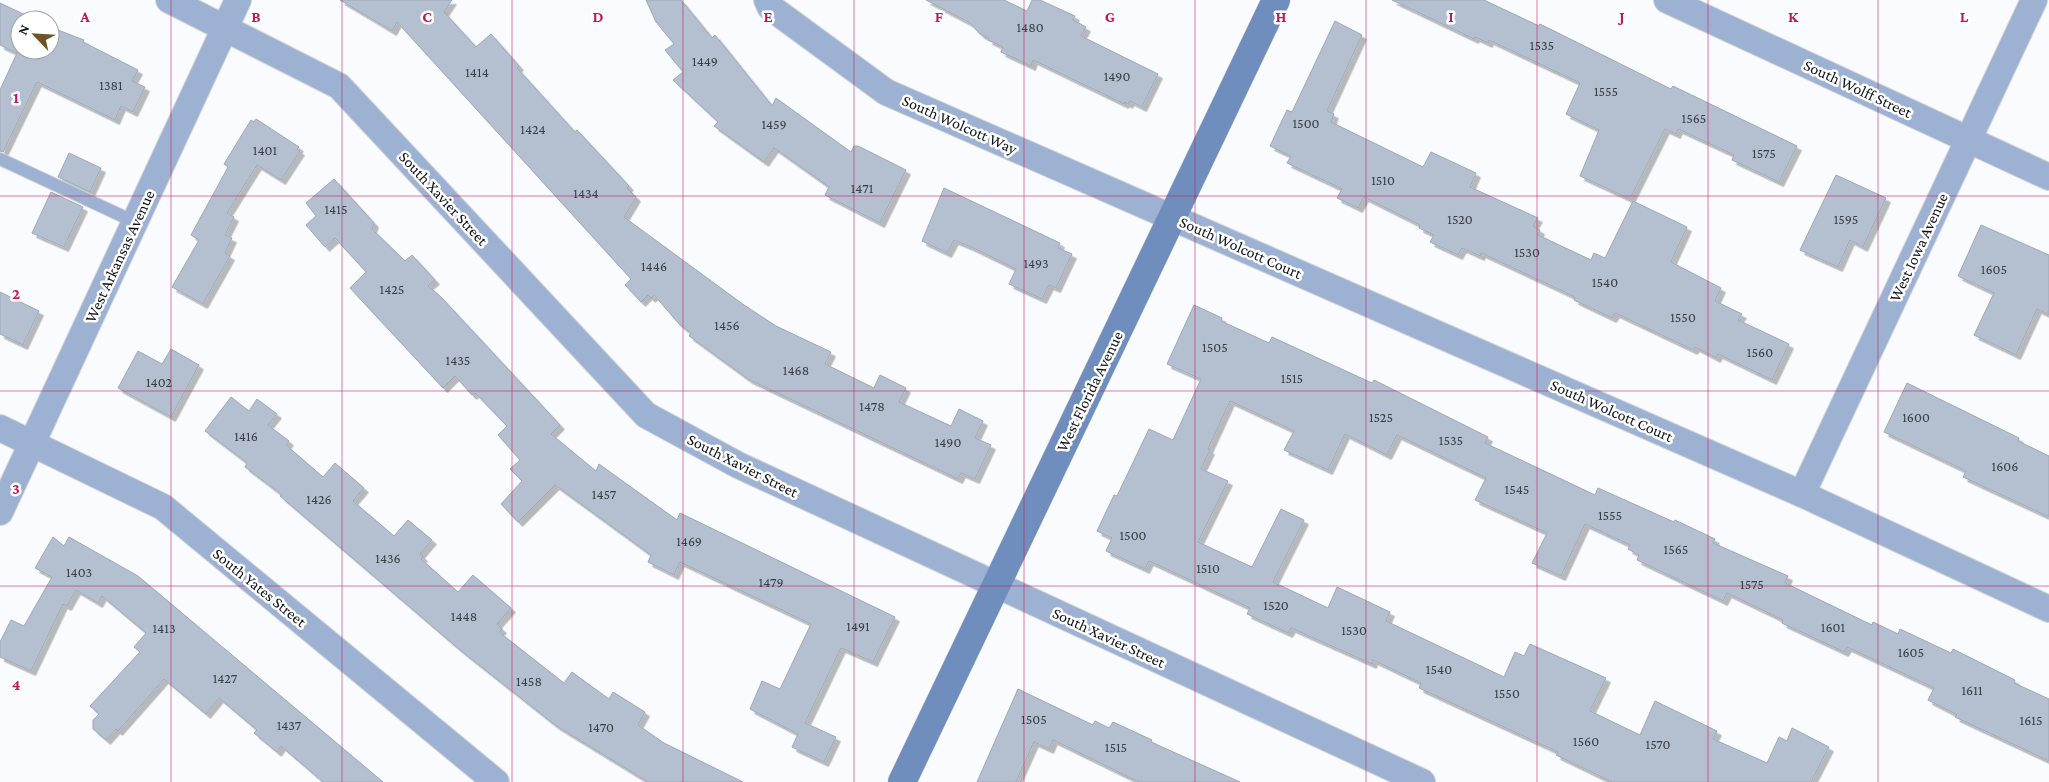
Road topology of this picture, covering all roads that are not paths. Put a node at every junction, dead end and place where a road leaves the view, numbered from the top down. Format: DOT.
graph roads {
  1 [pos="169,0"];
  2 [pos="238,0"];
  3 [pos="767,0"];
  4 [pos="1276,0"];
  5 [pos="1667,0"];
  6 [pos="2034,0"];
  7 [pos="225,27"];
  8 [pos="1968,139"];
  9 [pos="0,159"];
  10 [pos="2049,177"];
  11 [pos="1172,217"];
  12 [pos="135,222"];
  13 [pos="0,428"];
  14 [pos="32,444"];
  15 [pos="1802,494"];
  16 [pos="0,512"];
  17 [pos="997,584"];
  18 [pos="2049,609"];
  19 [pos="496,782"];
  20 [pos="902,782"];
  21 [pos="1422,782"];
  1 -- 7 [label="street, South Xavier Street"];
  2 -- 7 [label="street, West Arkansas Avenue"];
  3 -- 11 [label="street, South Wolcott Way"];
  4 -- 11 [label="street, West Florida Avenue"];
  5 -- 8 [label="street, South Wolff Street"];
  6 -- 8 [label="street, West Iowa Avenue"];
  7 -- 12 [label="street, West Arkansas Avenue"];
  7 -- 17 [label="street, South Xavier Street"];
  8 -- 10 [label="street, South Wolff Street"];
  8 -- 15 [label="street, West Iowa Avenue"];
  9 -- 12 [label="lane"];
  11 -- 15 [label="street, South Wolcott Court"];
  11 -- 17 [label="street, West Florida Avenue"];
  12 -- 14 [label="street, West Arkansas Avenue"];
  13 -- 14 [label="street, South Yates Street"];
  14 -- 16 [label="street, West Arkansas Avenue"];
  14 -- 19 [label="street, South Yates Street"];
  15 -- 18 [label="street, South Wolcott Court"];
  17 -- 20 [label="street, West Florida Avenue"];
  17 -- 21 [label="street, South Xavier Street"];
}
